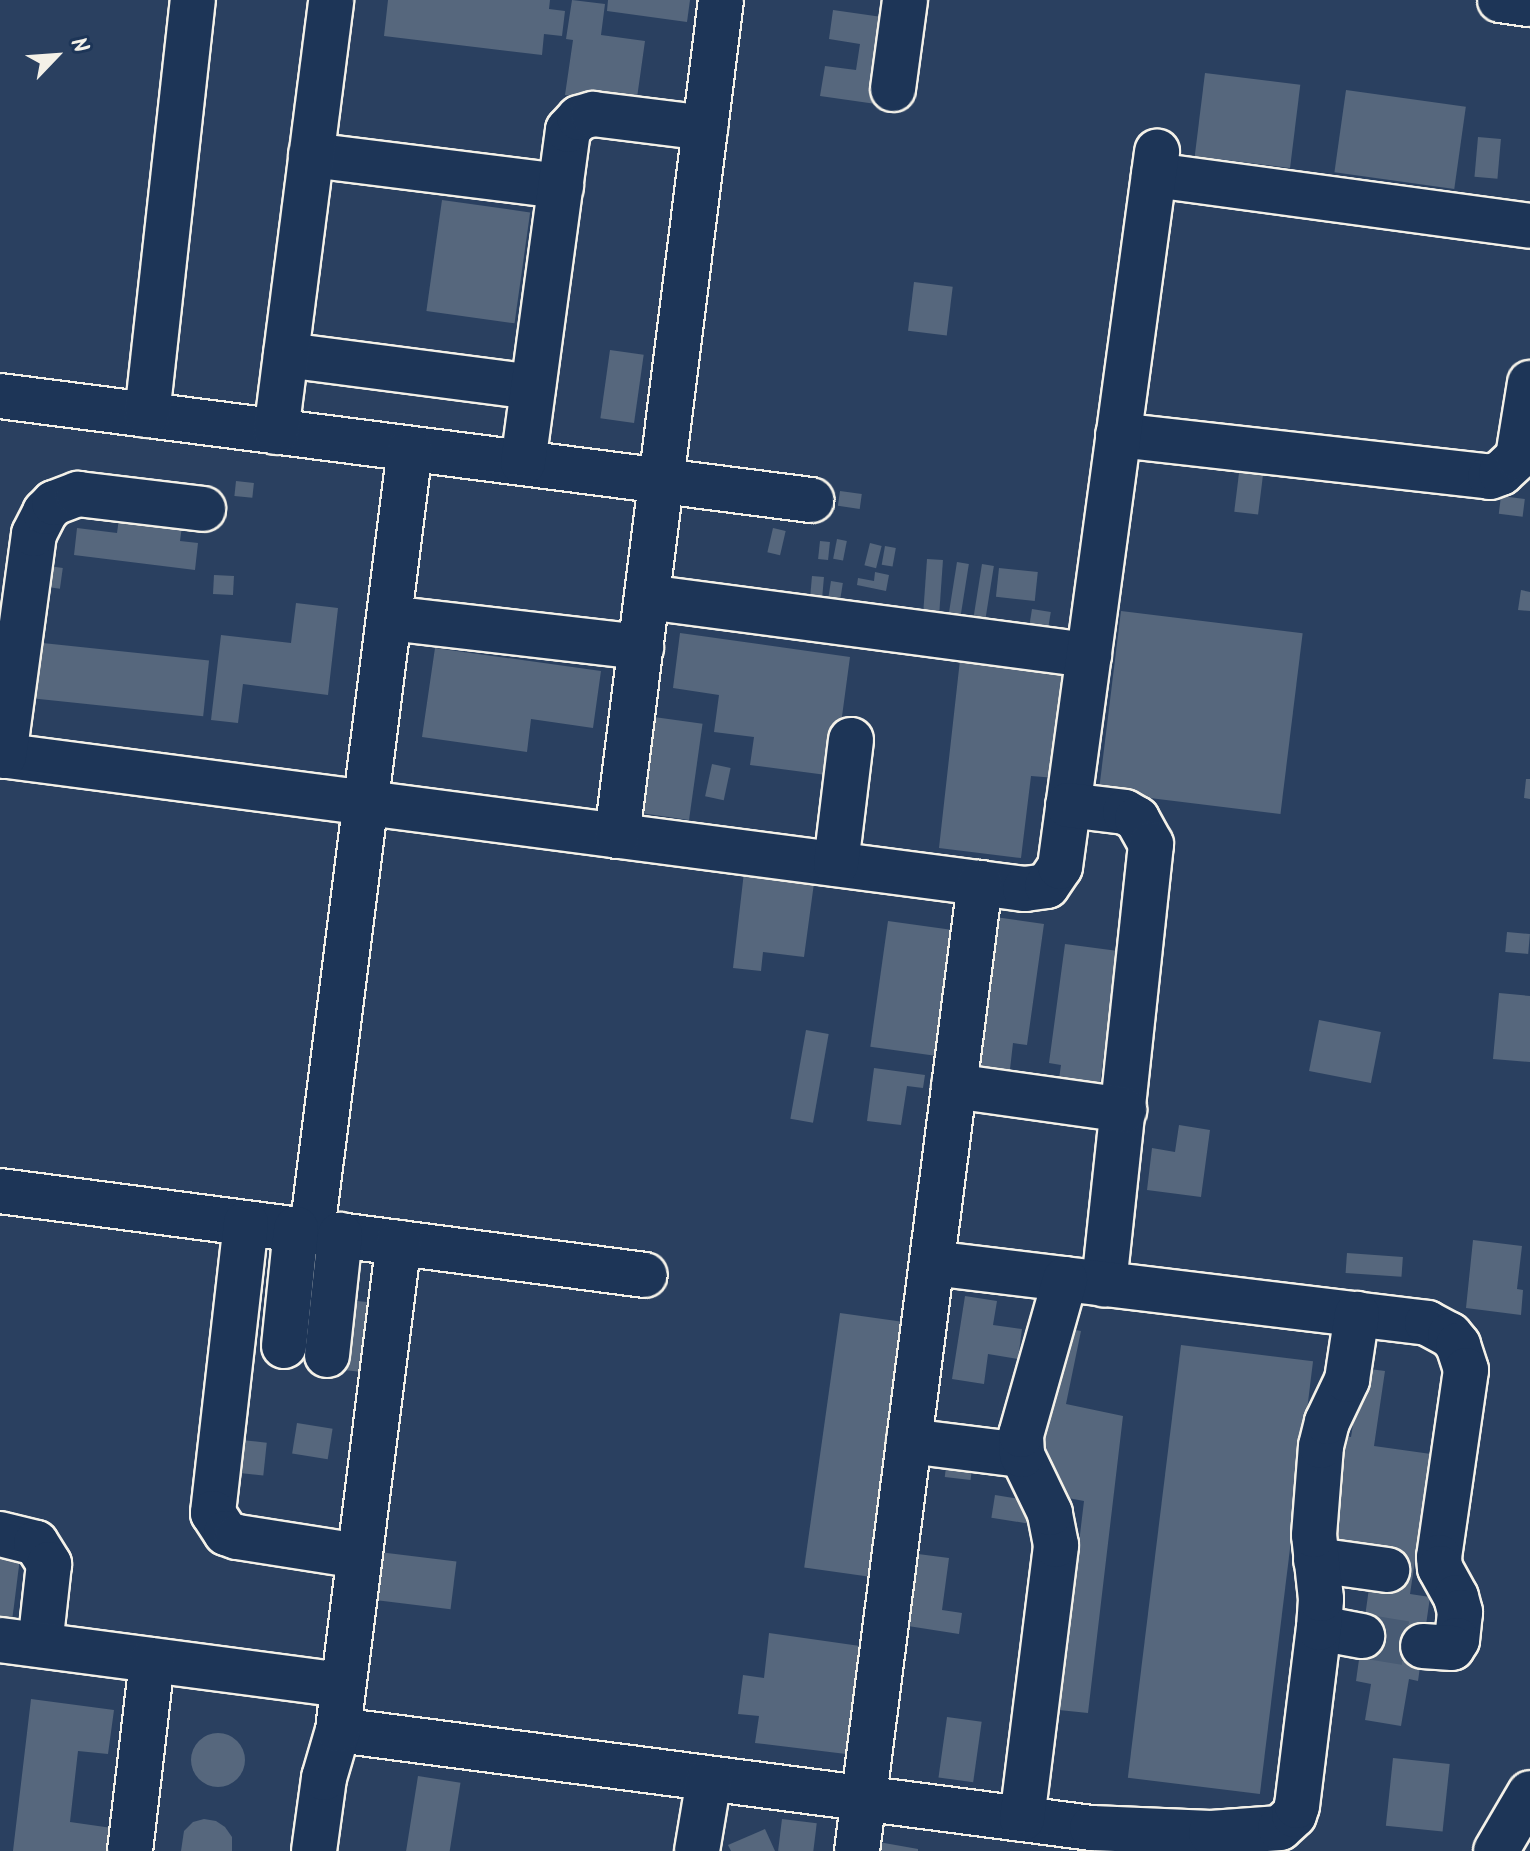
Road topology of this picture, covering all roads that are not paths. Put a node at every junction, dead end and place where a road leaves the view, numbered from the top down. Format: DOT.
graph roads {
  1 [pos="193,0"];
  2 [pos="331,0"];
  3 [pos="721,0"];
  4 [pos="905,0"];
  5 [pos="1500,0"];
  6 [pos="1530,4"];
  7 [pos="893,89"];
  8 [pos="705,128"];
  9 [pos="311,155"];
  10 [pos="561,186"];
  11 [pos="1530,226"];
  12 [pos="286,355"];
  13 [pos="1530,383"];
  14 [pos="533,387"];
  15 [pos="0,396"];
  16 [pos="147,415"];
  17 [pos="276,432"];
  18 [pos="1118,435"];
  19 [pos="410,449"];
  20 [pos="523,463"];
  21 [pos="661,481"];
  22 [pos="811,500"];
  23 [pos="203,509"];
  24 [pos="647,597"];
  25 [pos="389,618"];
  26 [pos="641,647"];
  27 [pos="1089,655"];
  28 [pos="851,740"];
  29 [pos="2,756"];
  30 [pos="366,803"];
  31 [pos="1068,805"];
  32 [pos="617,836"];
  33 [pos="836,864"];
  34 [pos="980,883"];
  35 [pos="954,1086"];
  36 [pos="1124,1110"];
  37 [pos="0,1191"];
  38 [pos="246,1223"];
  39 [pos="316,1232"];
  40 [pos="399,1243"];
  41 [pos="932,1263"];
  42 [pos="645,1275"];
  43 [pos="1085,1281"];
  44 [pos="290,1289"];
  45 [pos="334,1293"];
  46 [pos="1357,1314"];
  47 [pos="284,1346"];
  48 [pos="327,1355"];
  49 [pos="909,1441"];
  50 [pos="1022,1455"];
  51 [pos="0,1534"];
  52 [pos="358,1556"];
  53 [pos="1316,1560"];
  54 [pos="1415,1574"];
  55 [pos="1319,1628"];
  56 [pos="1362,1636"];
  57 [pos="20,1642"];
  58 [pos="1423,1646"];
  59 [pos="152,1660"];
  60 [pos="341,1685"];
  61 [pos="338,1730"];
  62 [pos="709,1779"];
  63 [pos="1530,1793"];
  64 [pos="863,1798"];
  65 [pos="1022,1819"];
  66 [pos="1098,1839"];
  67 [pos="130,1851"];
  68 [pos="314,1851"];
  69 [pos="697,1851"];
  70 [pos="857,1851"];
  71 [pos="1496,1851"];
  1 -- 16 [label="street"];
  2 -- 9 [label="street"];
  3 -- 8 [label="street"];
  4 -- 7 [label="street"];
  5 -- 6 [label="street"];
  8 -- 10 [label="street"];
  8 -- 21 [label="street"];
  9 -- 10 [label="street"];
  9 -- 12 [label="street"];
  10 -- 14 [label="street"];
  11 -- 18 [label="street"];
  12 -- 14 [label="street"];
  12 -- 17 [label="street"];
  13 -- 18 [label="street"];
  14 -- 20 [label="street"];
  15 -- 16 [label="street"];
  16 -- 17 [label="street"];
  17 -- 19 [label="street"];
  18 -- 27 [label="street"];
  19 -- 20 [label="street"];
  19 -- 25 [label="street"];
  20 -- 21 [label="street"];
  21 -- 22 [label="street"];
  21 -- 24 [label="street"];
  23 -- 29 [label="street"];
  24 -- 26 [label="street"];
  24 -- 27 [label="street"];
  25 -- 26 [label="street"];
  25 -- 30 [label="street"];
  26 -- 32 [label="street"];
  27 -- 31 [label="street"];
  28 -- 33 [label="street"];
  29 -- 30 [label="street"];
  30 -- 32 [label="street"];
  30 -- 39 [label="street"];
  31 -- 34 [label="street"];
  31 -- 36 [label="street"];
  32 -- 33 [label="street"];
  33 -- 34 [label="street"];
  34 -- 35 [label="street"];
  35 -- 36 [label="street"];
  35 -- 41 [label="street"];
  36 -- 43 [label="street"];
  37 -- 38 [label="street"];
  38 -- 39 [label="street"];
  38 -- 52 [label="street"];
  39 -- 40 [label="street"];
  39 -- 44 [label="street"];
  39 -- 45 [label="street"];
  40 -- 42 [label="street"];
  40 -- 52 [label="street"];
  41 -- 43 [label="street"];
  41 -- 49 [label="street"];
  43 -- 46 [label="street"];
  43 -- 50 [label="street"];
  44 -- 45 [label="street"];
  44 -- 47 [label="street"];
  45 -- 48 [label="street"];
  46 -- 53 [label="street"];
  46 -- 54 [label="street"];
  49 -- 50 [label="street"];
  49 -- 64 [label="street"];
  50 -- 65 [label="street"];
  51 -- 57 [label="street"];
  52 -- 60 [label="street"];
  53 -- 54 [label="street"];
  53 -- 55 [label="street"];
  54 -- 58 [label="street"];
  55 -- 56 [label="street"];
  55 -- 66 [label="street"];
  57 -- 59 [label="street"];
  59 -- 60 [label="street"];
  59 -- 67 [label="street"];
  60 -- 61 [label="street"];
  61 -- 62 [label="street"];
  61 -- 68 [label="street"];
  62 -- 64 [label="street"];
  62 -- 69 [label="street"];
  63 -- 71 [label="street"];
  64 -- 65 [label="street"];
  64 -- 70 [label="street"];
  65 -- 66 [label="street"];
}
